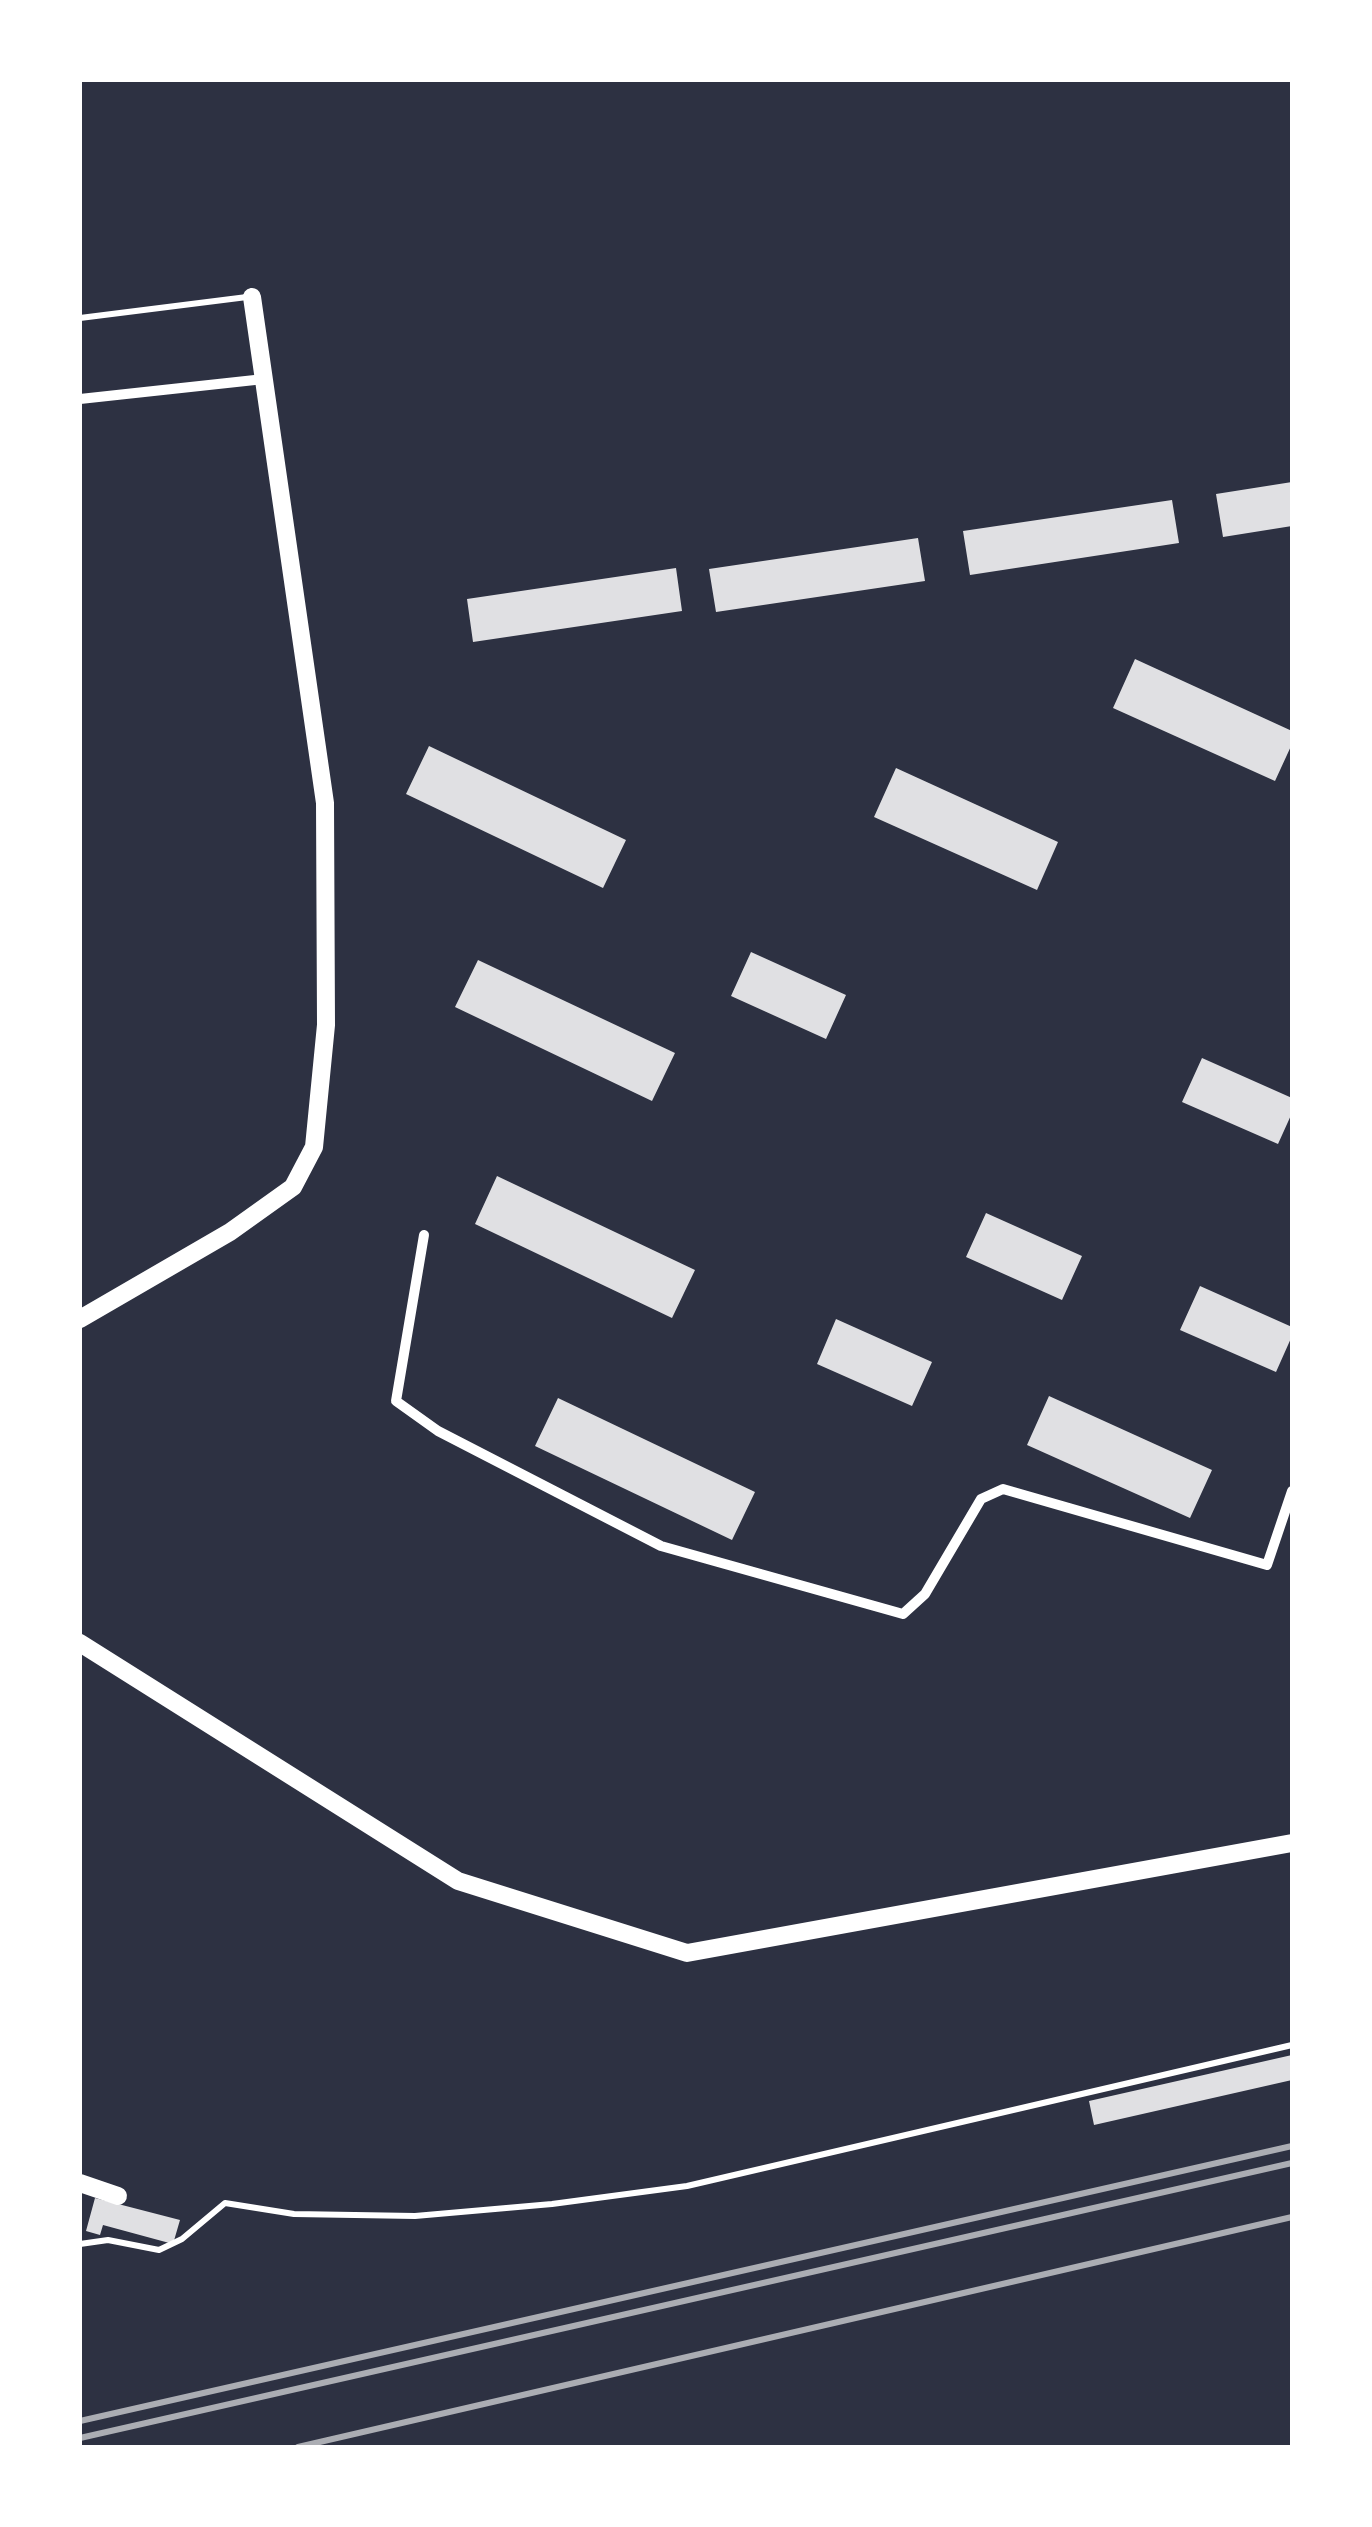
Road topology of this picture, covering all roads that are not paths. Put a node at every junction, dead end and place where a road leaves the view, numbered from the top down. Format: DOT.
graph roads {
  1 [pos="252,297"];
  2 [pos="80,318"];
  3 [pos="264,378"];
  4 [pos="80,399"];
  5 [pos="424,1235"];
  6 [pos="80,1318"];
  7 [pos="1292,1491"];
  8 [pos="80,1643"];
  9 [pos="1292,1843"];
  10 [pos="1292,2046"];
  11 [pos="80,2183"];
  12 [pos="118,2196"];
  13 [pos="80,2244"];
  1 -- 2 [label="lane"];
  1 -- 3 [label="street"];
  3 -- 4 [label="street"];
  3 -- 6 [label="street"];
  5 -- 7 [label="street"];
  8 -- 9 [label="street"];
  10 -- 13 [label="lane"];
  11 -- 12 [label="street"];
}
